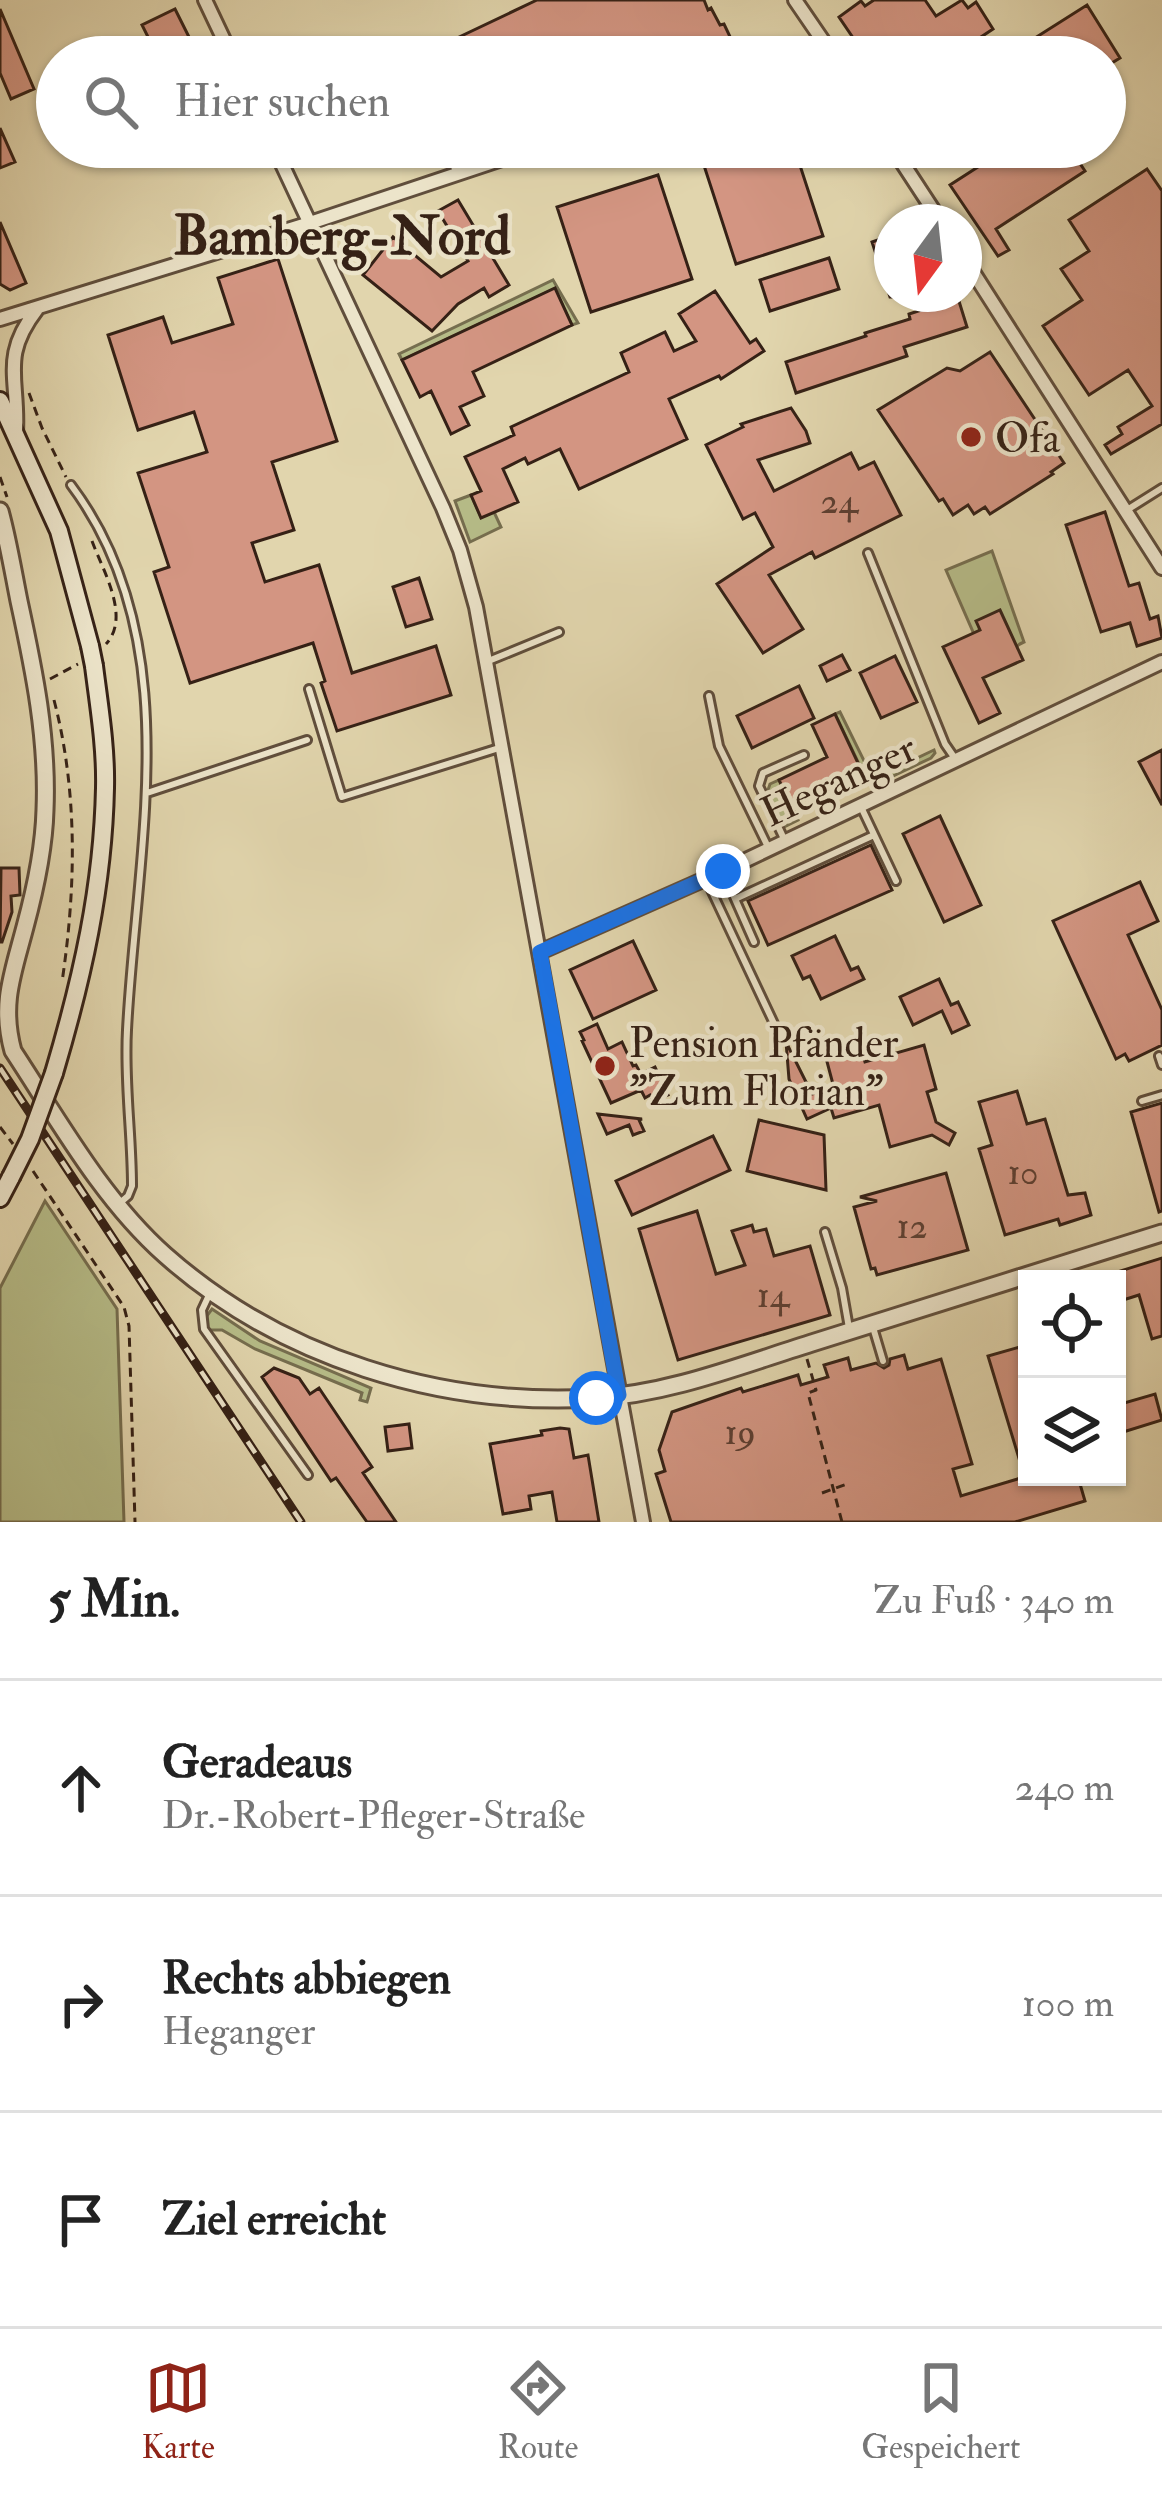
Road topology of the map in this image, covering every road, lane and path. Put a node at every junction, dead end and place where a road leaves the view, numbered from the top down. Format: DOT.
graph roads {
  1 [pos="205,0"];
  2 [pos="795,0"];
  3 [pos="222,36"];
  4 [pos="820,36"];
  5 [pos="284,168"];
  6 [pos="455,168"];
  7 [pos="475,168"];
  8 [pos="905,168"];
  9 [pos="457,174"];
  10 [pos="928,204"];
  11 [pos="310,223"];
  12 [pos="982,286"];
  13 [pos="38,308"];
  14 [pos="0,319"];
  15 [pos="29,395"];
  16 [pos="0,401"];
  17 [pos="16,432"];
  18 [pos="70,485"];
  19 [pos="1162,488"];
  20 [pos="1127,510"];
  21 [pos="0,511"];
  22 [pos="88,529"];
  23 [pos="868,553"];
  24 [pos="1162,568"];
  25 [pos="560,632"];
  26 [pos="137,644"];
  27 [pos="486,662"];
  28 [pos="1162,662"];
  29 [pos="309,688"];
  30 [pos="709,695"];
  31 [pos="53,697"];
  32 [pos="307,740"];
  33 [pos="502,747"];
  34 [pos="804,755"];
  35 [pos="956,760"];
  36 [pos="147,793"];
  37 [pos="860,806"];
  38 [pos="874,835"];
  39 [pos="785,841"];
  40 [pos="769,849"];
  41 [pos="723,871"];
  42 [pos="706,879"];
  43 [pos="896,881"];
  44 [pos="735,898"];
  45 [pos="754,942"];
  46 [pos="540,952"];
  47 [pos="60,994"];
  48 [pos="777,1030"];
  49 [pos="1162,1095"];
  50 [pos="1142,1101"];
  51 [pos="0,1126"];
  52 [pos="21,1155"];
  53 [pos="31,1168"];
  54 [pos="0,1198"];
  55 [pos="118,1205"];
  56 [pos="825,1232"];
  57 [pos="1162,1233"];
  58 [pos="211,1292"];
  59 [pos="872,1324"];
  60 [pos="850,1331"];
  61 [pos="803,1346"];
  62 [pos="883,1361"];
  63 [pos="619,1395"];
  64 [pos="308,1475"];
  65 [pos="847,1484"];
  66 [pos="835,1488"];
  67 [pos="822,1493"];
  68 [pos="135,1522"];
  69 [pos="643,1522"];
  70 [pos="842,1522"];
  1 -- 3 [label="street"];
  2 -- 4 [label="street"];
  5 -- 11 [label="street"];
  6 -- 9 [label="lane"];
  7 -- 9 [label="street"];
  8 -- 10 [label="street"];
  9 -- 11 [label="street"];
  11 -- 13 [label="street"];
  11 -- 27 [label="street"];
  12 -- 20 [label="street"];
  13 -- 14 [label="street"];
  13 -- 17 [label="street"];
  15 -- 18 [label="path"];
  16 -- 17 [label="main road"];
  17 -- 54 [label="main road, bridge"];
  18 -- 26 [label="lane"];
  19 -- 20 [label="lane"];
  20 -- 24 [label="street"];
  21 -- 55 [label="street"];
  22 -- 26 [label="path"];
  23 -- 35 [label="lane"];
  25 -- 27 [label="lane"];
  26 -- 36 [label="lane"];
  27 -- 33 [label="street"];
  28 -- 35 [label="street, Heganger"];
  29 -- 33 [label="lane"];
  30 -- 40 [label="lane"];
  31 -- 47 [label="path"];
  32 -- 36 [label="lane"];
  33 -- 46 [label="street"];
  34 -- 39 [label="lane"];
  35 -- 37 [label="street, Heganger"];
  36 -- 55 [label="lane"];
  37 -- 38 [label="lane"];
  37 -- 39 [label="street, Heganger"];
  38 -- 43 [label="lane"];
  38 -- 44 [label="lane"];
  39 -- 40 [label="street, Heganger"];
  40 -- 41 [label="street, Heganger"];
  41 -- 42 [label="street, Heganger"];
  41 -- 44 [label="lane"];
  42 -- 46 [label="street, Heganger"];
  42 -- 48 [label="lane"];
  44 -- 45 [label="lane"];
  46 -- 63 [label="street"];
  49 -- 50 [label="lane"];
  51 -- 52 [label="path"];
  53 -- 68 [label="path"];
  55 -- 58 [label="street"];
  56 -- 60 [label="lane"];
  57 -- 59 [label="street"];
  58 -- 63 [label="street"];
  58 -- 64 [label="lane"];
  59 -- 60 [label="street"];
  59 -- 62 [label="lane"];
  60 -- 61 [label="street"];
  61 -- 63 [label="street"];
  61 -- 66 [label="path"];
  63 -- 69 [label="street"];
  65 -- 66 [label="path"];
  66 -- 67 [label="path"];
  66 -- 70 [label="path"];
}
